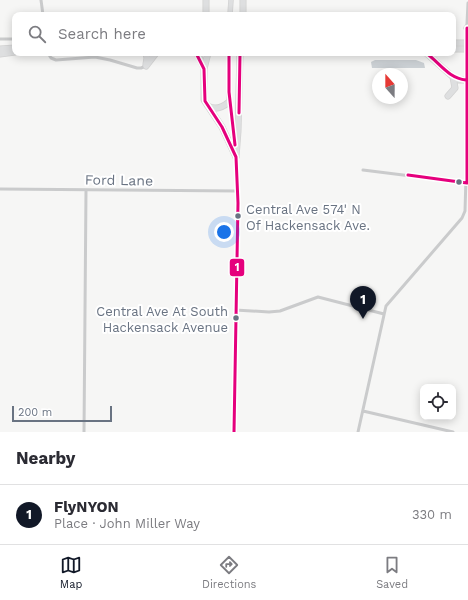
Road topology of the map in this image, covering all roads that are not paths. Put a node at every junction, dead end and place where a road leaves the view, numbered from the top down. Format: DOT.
graph roads {
  1 [pos="41,0"];
  2 [pos="206,0"];
  3 [pos="231,0"];
  4 [pos="243,0"];
  5 [pos="468,3"];
  6 [pos="43,12"];
  7 [pos="206,12"];
  8 [pos="230,12"];
  9 [pos="243,12"];
  10 [pos="468,13"];
  11 [pos="467,27"];
  12 [pos="0,39"];
  13 [pos="12,39"];
  14 [pos="456,43"];
  15 [pos="467,43"];
  16 [pos="12,48"];
  17 [pos="0,49"];
  18 [pos="456,49"];
  19 [pos="467,49"];
  20 [pos="12,52"];
  21 [pos="0,54"];
  22 [pos="50,56"];
  23 [pos="147,56"];
  24 [pos="154,56"];
  25 [pos="198,56"];
  26 [pos="207,56"];
  27 [pos="229,56"];
  28 [pos="240,56"];
  29 [pos="429,56"];
  30 [pos="146,66"];
  31 [pos="204,69"];
  32 [pos="453,77"];
  33 [pos="467,78"];
  34 [pos="468,92"];
  35 [pos="448,96"];
  36 [pos="467,96"];
  37 [pos="230,102"];
  38 [pos="208,105"];
  39 [pos="236,157"];
  40 [pos="363,170"];
  41 [pos="466,183"];
  42 [pos="0,189"];
  43 [pos="86,190"];
  44 [pos="238,191"];
  45 [pos="467,202"];
  46 [pos="235,310"];
  47 [pos="384,314"];
  48 [pos="363,411"];
  49 [pos="84,432"];
  50 [pos="234,432"];
  51 [pos="358,432"];
  52 [pos="454,432"];
  1 -- 6 [label="street"];
  2 -- 7 [label="highway"];
  3 -- 8 [label="main road"];
  4 -- 9 [label="highway"];
  5 -- 10 [label="street"];
  10 -- 11 [label="street"];
  11 -- 15 [label="street"];
  12 -- 13 [label="street"];
  14 -- 15 [label="highway"];
  15 -- 19 [label="street"];
  16 -- 17 [label="highway"];
  18 -- 19 [label="highway"];
  19 -- 33 [label="street"];
  20 -- 21 [label="highway"];
  22 -- 30 [label="street"];
  23 -- 30 [label="highway"];
  24 -- 30 [label="highway"];
  25 -- 31 [label="highway"];
  26 -- 31 [label="highway"];
  27 -- 37 [label="main road"];
  28 -- 39 [label="highway"];
  29 -- 32 [label="highway"];
  31 -- 38 [label="highway"];
  32 -- 33 [label="highway"];
  32 -- 35 [label="highway"];
  33 -- 36 [label="street"];
  34 -- 36 [label="street"];
  36 -- 41 [label="street"];
  37 -- 38 [label="highway"];
  37 -- 39 [label="street"];
  38 -- 39 [label="highway"];
  39 -- 44 [label="street"];
  40 -- 41 [label="street"];
  41 -- 45 [label="street"];
  42 -- 43 [label="street, Ford Lane"];
  43 -- 44 [label="street, Ford Lane"];
  43 -- 49 [label="street"];
  44 -- 46 [label="street"];
  45 -- 47 [label="street"];
  46 -- 47 [label="street"];
  46 -- 50 [label="street"];
  47 -- 48 [label="street"];
  48 -- 51 [label="street"];
  48 -- 52 [label="street"];
}
